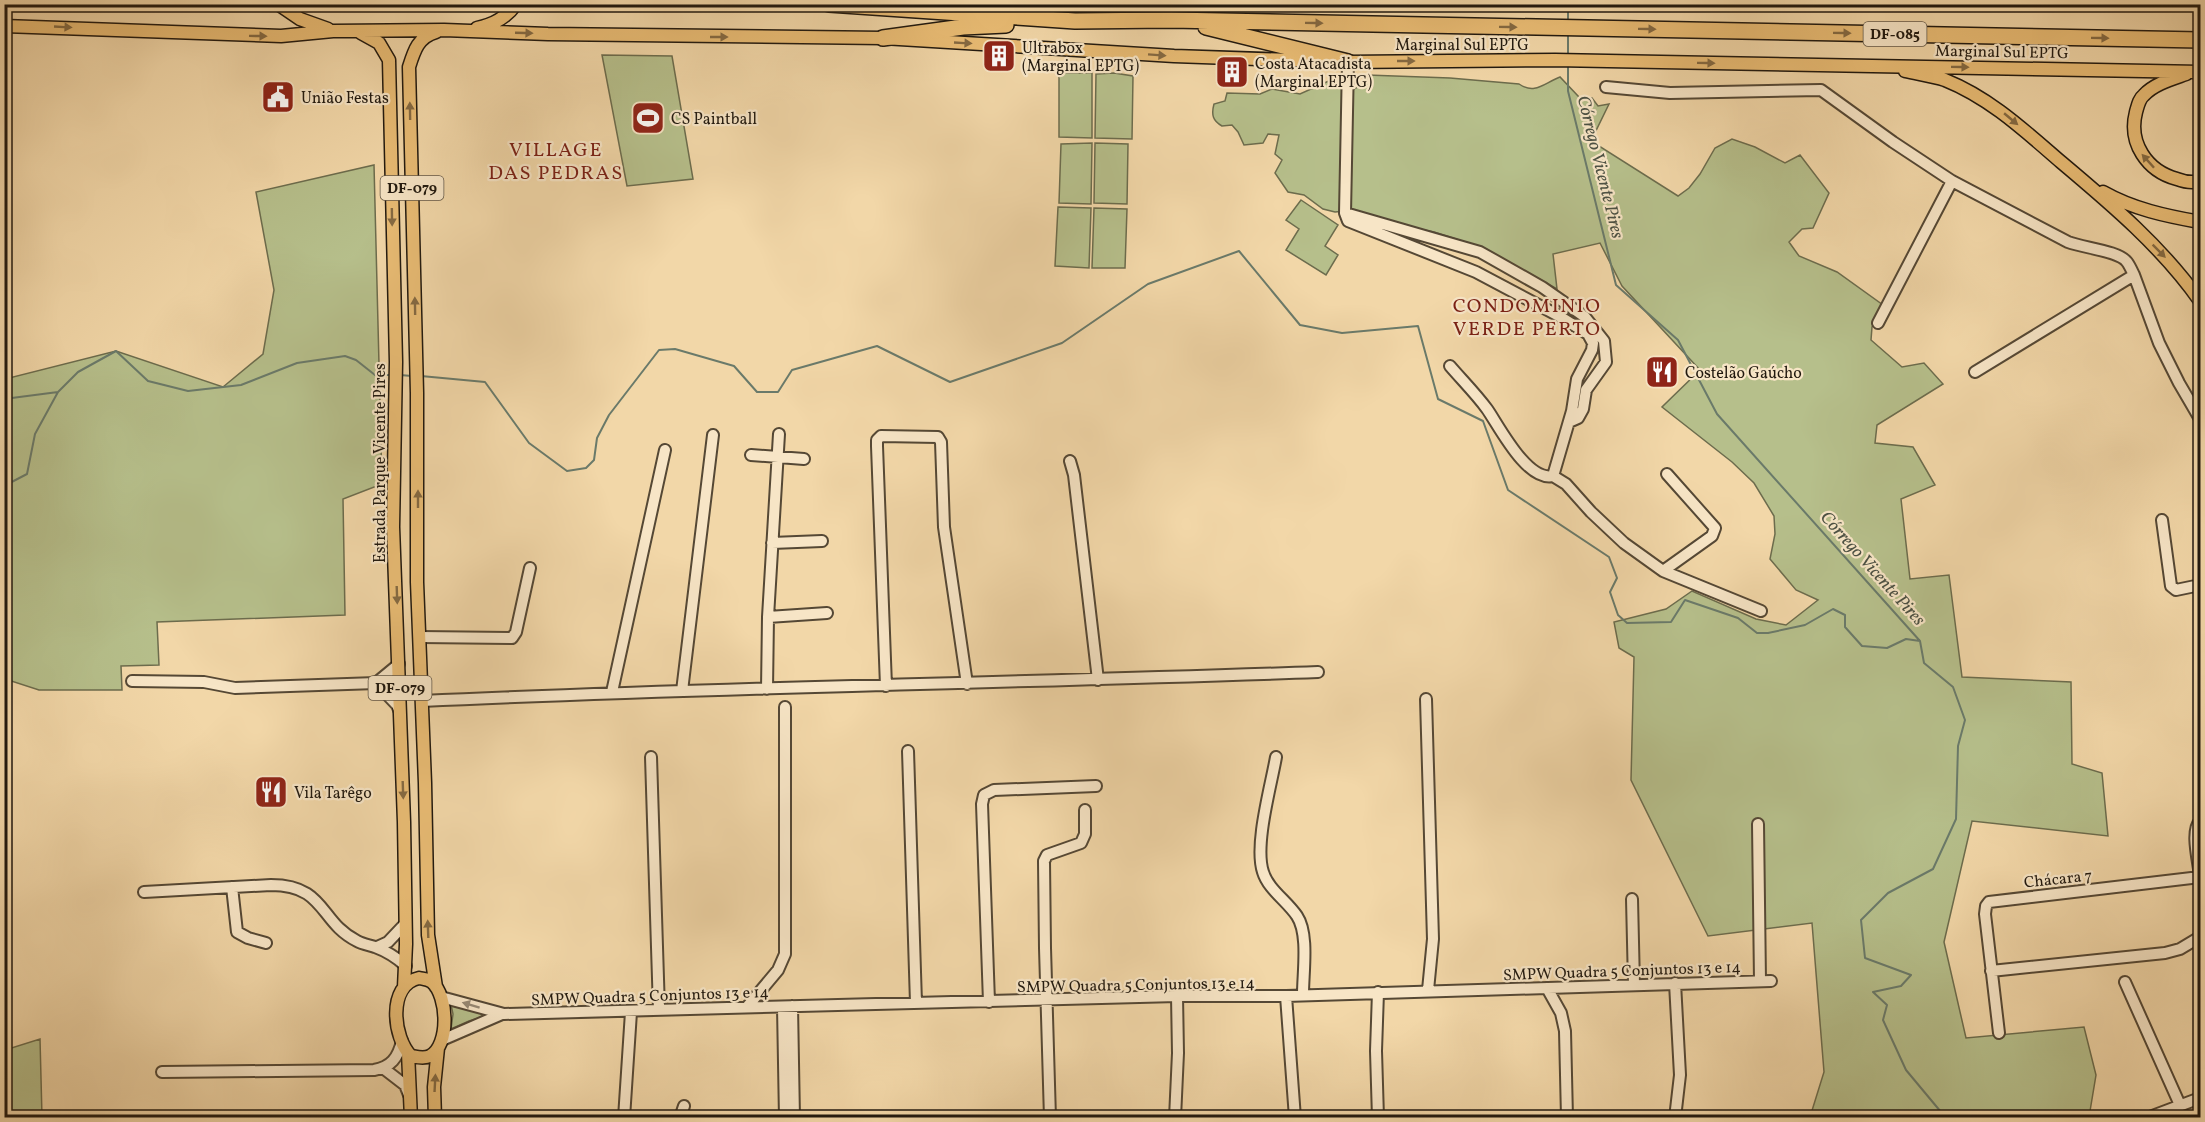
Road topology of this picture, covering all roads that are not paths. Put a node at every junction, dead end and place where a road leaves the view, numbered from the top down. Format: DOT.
graph roads {
  1 [pos="278,4"];
  2 [pos="516,4"];
  3 [pos="829,4"];
  4 [pos="1171,20"];
  5 [pos="1075,21"];
  6 [pos="4,26"];
  7 [pos="444,30"];
  8 [pos="333,31"];
  9 [pos="353,31"];
  10 [pos="461,31"];
  11 [pos="883,38"];
  12 [pos="2200,40"];
  13 [pos="1348,62"];
  14 [pos="1881,65"];
  15 [pos="2197,72"];
  16 [pos="1606,87"];
  17 [pos="1952,181"];
  18 [pos="2200,181"];
  19 [pos="2086,183"];
  20 [pos="1345,213"];
  21 [pos="2200,222"];
  22 [pos="2134,275"];
  23 [pos="2200,301"];
  24 [pos="1878,322"];
  25 [pos="1450,366"];
  26 [pos="1975,372"];
  27 [pos="2200,419"];
  28 [pos="1569,422"];
  29 [pos="779,434"];
  30 [pos="713,435"];
  31 [pos="665,450"];
  32 [pos="750,455"];
  33 [pos="778,457"];
  34 [pos="804,459"];
  35 [pos="1070,461"];
  36 [pos="1667,474"];
  37 [pos="1553,476"];
  38 [pos="2162,520"];
  39 [pos="822,541"];
  40 [pos="772,543"];
  41 [pos="395,554"];
  42 [pos="418,557"];
  43 [pos="530,568"];
  44 [pos="1663,571"];
  45 [pos="2200,585"];
  46 [pos="1761,612"];
  47 [pos="827,613"];
  48 [pos="768,617"];
  49 [pos="420,637"];
  50 [pos="399,664"];
  51 [pos="1318,672"];
  52 [pos="1098,680"];
  53 [pos="132,681"];
  54 [pos="376,683"];
  55 [pos="967,684"];
  56 [pos="886,686"];
  57 [pos="767,689"];
  58 [pos="682,691"];
  59 [pos="612,692"];
  60 [pos="1426,699"];
  61 [pos="422,701"];
  62 [pos="784,707"];
  63 [pos="401,713"];
  64 [pos="908,751"];
  65 [pos="651,757"];
  66 [pos="1276,757"];
  67 [pos="1096,786"];
  68 [pos="1085,810"];
  69 [pos="2200,821"];
  70 [pos="1758,824"];
  71 [pos="2200,877"];
  72 [pos="232,887"];
  73 [pos="144,892"];
  74 [pos="1632,899"];
  75 [pos="405,924"];
  76 [pos="2200,937"];
  77 [pos="267,943"];
  78 [pos="376,947"];
  79 [pos="406,966"];
  80 [pos="1991,970"];
  81 [pos="2126,982"];
  82 [pos="1676,983"];
  83 [pos="1634,985"];
  84 [pos="404,987"];
  85 [pos="1546,988"];
  86 [pos="1428,990"];
  87 [pos="439,992"];
  88 [pos="1378,992"];
  89 [pos="1303,994"];
  90 [pos="1177,996"];
  91 [pos="1286,996"];
  92 [pos="1047,1001"];
  93 [pos="989,1002"];
  94 [pos="916,1004"];
  95 [pos="788,1006"];
  96 [pos="747,1007"];
  97 [pos="659,1010"];
  98 [pos="632,1012"];
  99 [pos="502,1014"];
  100 [pos="1999,1033"];
  101 [pos="440,1044"];
  102 [pos="405,1047"];
  103 [pos="383,1068"];
  104 [pos="162,1072"];
  105 [pos="789,1072"];
  106 [pos="410,1097"];
  107 [pos="2200,1098"];
  108 [pos="2180,1105"];
  109 [pos="684,1106"];
  110 [pos="411,1118"];
  111 [pos="435,1118"];
  112 [pos="624,1118"];
  113 [pos="680,1118"];
  114 [pos="786,1118"];
  115 [pos="794,1118"];
  116 [pos="1050,1118"];
  117 [pos="1175,1118"];
  118 [pos="1295,1118"];
  119 [pos="1378,1118"];
  120 [pos="1568,1118"];
  121 [pos="1675,1118"];
  122 [pos="2147,1118"];
  1 -- 8 [label="main road"];
  2 -- 10 [label="main road"];
  3 -- 5 [label="highway, DF-085"];
  4 -- 5 [label="highway, DF-085"];
  4 -- 12 [label="highway, DF-085, one-way"];
  4 -- 13 [label="highway"];
  5 -- 11 [label="highway"];
  6 -- 8 [label="main road, Marginal Sul EPTG, one-way"];
  7 -- 9 [label="main road, Marginal Sul EPTG"];
  7 -- 10 [label="main road, Marginal Sul EPTG"];
  42 -- 7 [label="main road, DF-079, one-way"];
  8 -- 9 [label="main road, Marginal Sul EPTG"];
  9 -- 41 [label="main road, Estrada Parque Vicente Pires / DF-079, one-way"];
  10 -- 11 [label="main road, Marginal Sul EPTG, one-way"];
  11 -- 13 [label="main road, Marginal Sul EPTG, one-way"];
  13 -- 14 [label="main road, Marginal Sul EPTG, one-way"];
  13 -- 20 [label="street"];
  14 -- 15 [label="main road, Marginal Sul EPTG, one-way"];
  14 -- 19 [label="main road, one-way"];
  18 -- 15 [label="main road, one-way"];
  16 -- 17 [label="street"];
  17 -- 22 [label="street"];
  17 -- 24 [label="street"];
  19 -- 21 [label="main road"];
  19 -- 23 [label="main road, one-way"];
  20 -- 28 [label="street"];
  20 -- 28 [label="street"];
  22 -- 26 [label="street"];
  22 -- 27 [label="street"];
  25 -- 37 [label="street"];
  28 -- 37 [label="street"];
  29 -- 33 [label="street"];
  30 -- 58 [label="street"];
  31 -- 59 [label="street"];
  32 -- 33 [label="street"];
  33 -- 34 [label="street"];
  33 -- 40 [label="street"];
  35 -- 52 [label="street"];
  36 -- 44 [label="street"];
  37 -- 44 [label="street"];
  38 -- 45 [label="street"];
  39 -- 40 [label="street"];
  40 -- 48 [label="street"];
  41 -- 42 [label="main road"];
  41 -- 50 [label="main road, Estrada Parque Vicente Pires / DF-079, one-way"];
  42 -- 49 [label="main road, DF-079"];
  43 -- 49 [label="street"];
  44 -- 46 [label="street"];
  47 -- 48 [label="street"];
  48 -- 57 [label="street"];
  49 -- 61 [label="main road, DF-079"];
  50 -- 54 [label="street"];
  50 -- 63 [label="main road, Estrada Parque Vicente Pires / DF-079"];
  51 -- 52 [label="street"];
  52 -- 55 [label="street"];
  53 -- 54 [label="street"];
  54 -- 63 [label="street"];
  55 -- 56 [label="street"];
  55 -- 56 [label="street"];
  56 -- 57 [label="street"];
  57 -- 58 [label="street"];
  58 -- 59 [label="street"];
  59 -- 61 [label="street"];
  60 -- 86 [label="street"];
  87 -- 61 [label="main road, DF-079, one-way"];
  62 -- 96 [label="street"];
  63 -- 75 [label="main road, Estrada Parque Vicente Pires / DF-079, one-way"];
  64 -- 94 [label="street"];
  65 -- 97 [label="street"];
  66 -- 89 [label="street"];
  67 -- 93 [label="street"];
  68 -- 92 [label="street"];
  69 -- 71 [label="street, Chácara 7"];
  70 -- 82 [label="street, SMPW Quadra 5 Conjuntos 13 e 14"];
  71 -- 80 [label="street, Chácara 7"];
  72 -- 73 [label="street"];
  72 -- 77 [label="street"];
  72 -- 78 [label="street"];
  74 -- 83 [label="street"];
  75 -- 78 [label="street"];
  75 -- 79 [label="main road, Estrada Parque Vicente Pires / DF-079"];
  76 -- 80 [label="street"];
  78 -- 79 [label="street"];
  79 -- 84 [label="main road, Estrada Parque Vicente Pires / DF-079"];
  80 -- 100 [label="street, Chácara 7"];
  81 -- 108 [label="street"];
  82 -- 83 [label="street, SMPW Quadra 5 Conjuntos 13 e 14"];
  82 -- 121 [label="street"];
  83 -- 85 [label="street, SMPW Quadra 5 Conjuntos 13 e 14"];
  84 -- 87 [label="main road"];
  84 -- 102 [label="main road, DF-079"];
  85 -- 86 [label="street, SMPW Quadra 5 Conjuntos 13 e 14"];
  85 -- 120 [label="street"];
  86 -- 88 [label="street, SMPW Quadra 5 Conjuntos 13 e 14"];
  99 -- 87 [label="street, SMPW Quadra 5 Conjuntos 13 e 14, one-way"];
  87 -- 101 [label="main road, DF-079"];
  88 -- 89 [label="street, SMPW Quadra 5 Conjuntos 13 e 14"];
  88 -- 119 [label="street"];
  89 -- 91 [label="street, SMPW Quadra 5 Conjuntos 13 e 14"];
  90 -- 91 [label="street, SMPW Quadra 5 Conjuntos 13 e 14"];
  90 -- 92 [label="street, SMPW Quadra 5 Conjuntos 13 e 14"];
  90 -- 117 [label="street"];
  91 -- 118 [label="street"];
  92 -- 93 [label="street, SMPW Quadra 5 Conjuntos 13 e 14"];
  92 -- 116 [label="street"];
  93 -- 94 [label="street, SMPW Quadra 5 Conjuntos 13 e 14"];
  94 -- 95 [label="street, SMPW Quadra 5 Conjuntos 13 e 14"];
  95 -- 96 [label="street, SMPW Quadra 5 Conjuntos 13 e 14"];
  95 -- 105 [label="street"];
  96 -- 97 [label="street, SMPW Quadra 5 Conjuntos 13 e 14"];
  97 -- 98 [label="street, SMPW Quadra 5 Conjuntos 13 e 14"];
  98 -- 99 [label="street, SMPW Quadra 5 Conjuntos 13 e 14"];
  98 -- 112 [label="street"];
  99 -- 101 [label="street, SMPW Quadra 5 Conjuntos 13 e 14"];
  101 -- 102 [label="main road"];
  111 -- 101 [label="main road, DF-079, one-way"];
  102 -- 103 [label="street"];
  102 -- 106 [label="main road, DF-079"];
  103 -- 104 [label="street"];
  103 -- 106 [label="street"];
  105 -- 114 [label="street"];
  105 -- 115 [label="street"];
  106 -- 110 [label="main road, DF-079"];
  107 -- 108 [label="street"];
  108 -- 122 [label="street"];
  109 -- 113 [label="street"];
}
